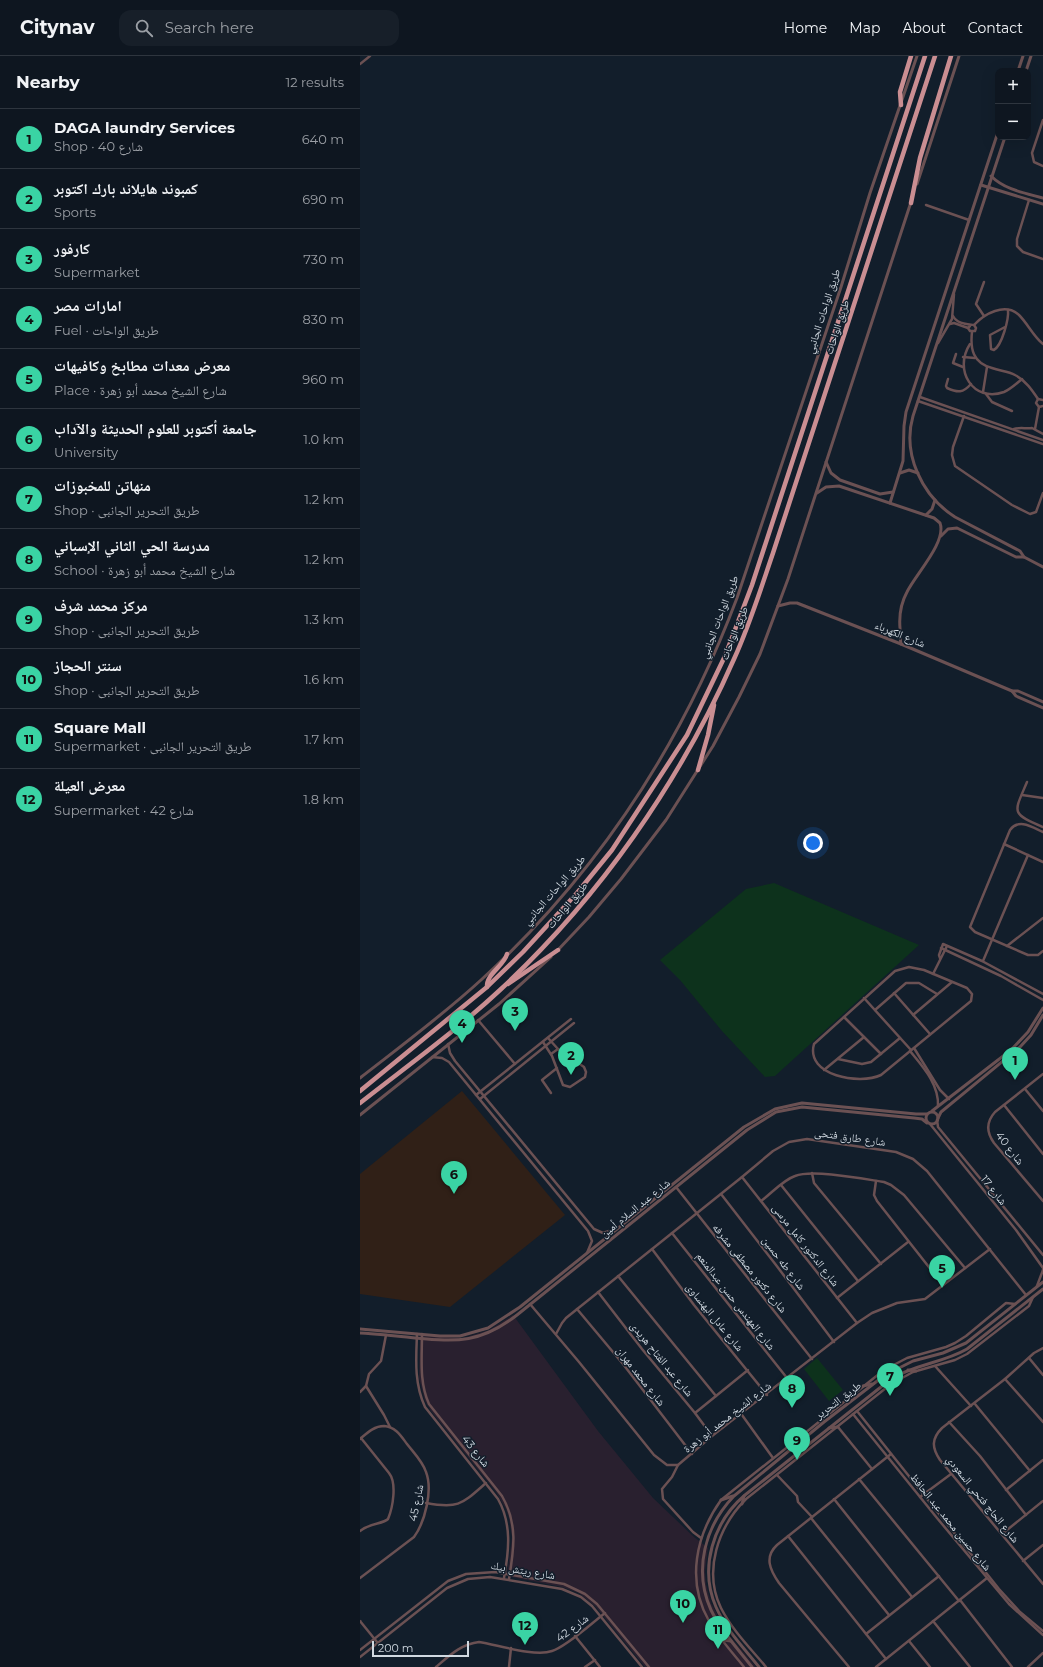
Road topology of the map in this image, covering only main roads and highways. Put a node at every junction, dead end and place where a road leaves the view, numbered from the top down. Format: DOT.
graph roads {
  1 [pos="911,56"];
  2 [pos="925,56"];
  3 [pos="934,56"];
  4 [pos="952,56"];
  5 [pos="901,105"];
  6 [pos="911,203"];
  7 [pos="715,699"];
  8 [pos="698,770"];
  9 [pos="558,950"];
  10 [pos="507,954"];
  11 [pos="487,987"];
  12 [pos="500,990"];
  13 [pos="366,1086"];
  14 [pos="360,1091"];
  15 [pos="371,1094"];
  16 [pos="360,1102"];
  1 -- 5 [label="highway"];
  2 -- 11 [label="highway, طريق الواحات"];
  3 -- 7 [label="highway, طريق الواحات"];
  4 -- 6 [label="highway"];
  7 -- 8 [label="highway"];
  7 -- 12 [label="highway, طريق الواحات"];
  9 -- 12 [label="highway"];
  10 -- 11 [label="highway"];
  11 -- 13 [label="highway, طريق الواحات"];
  12 -- 15 [label="highway, طريق الواحات"];
  13 -- 14 [label="highway, طريق الواحات"];
  13 -- 15 [label="highway"];
  15 -- 16 [label="highway, طريق الواحات"];
}
